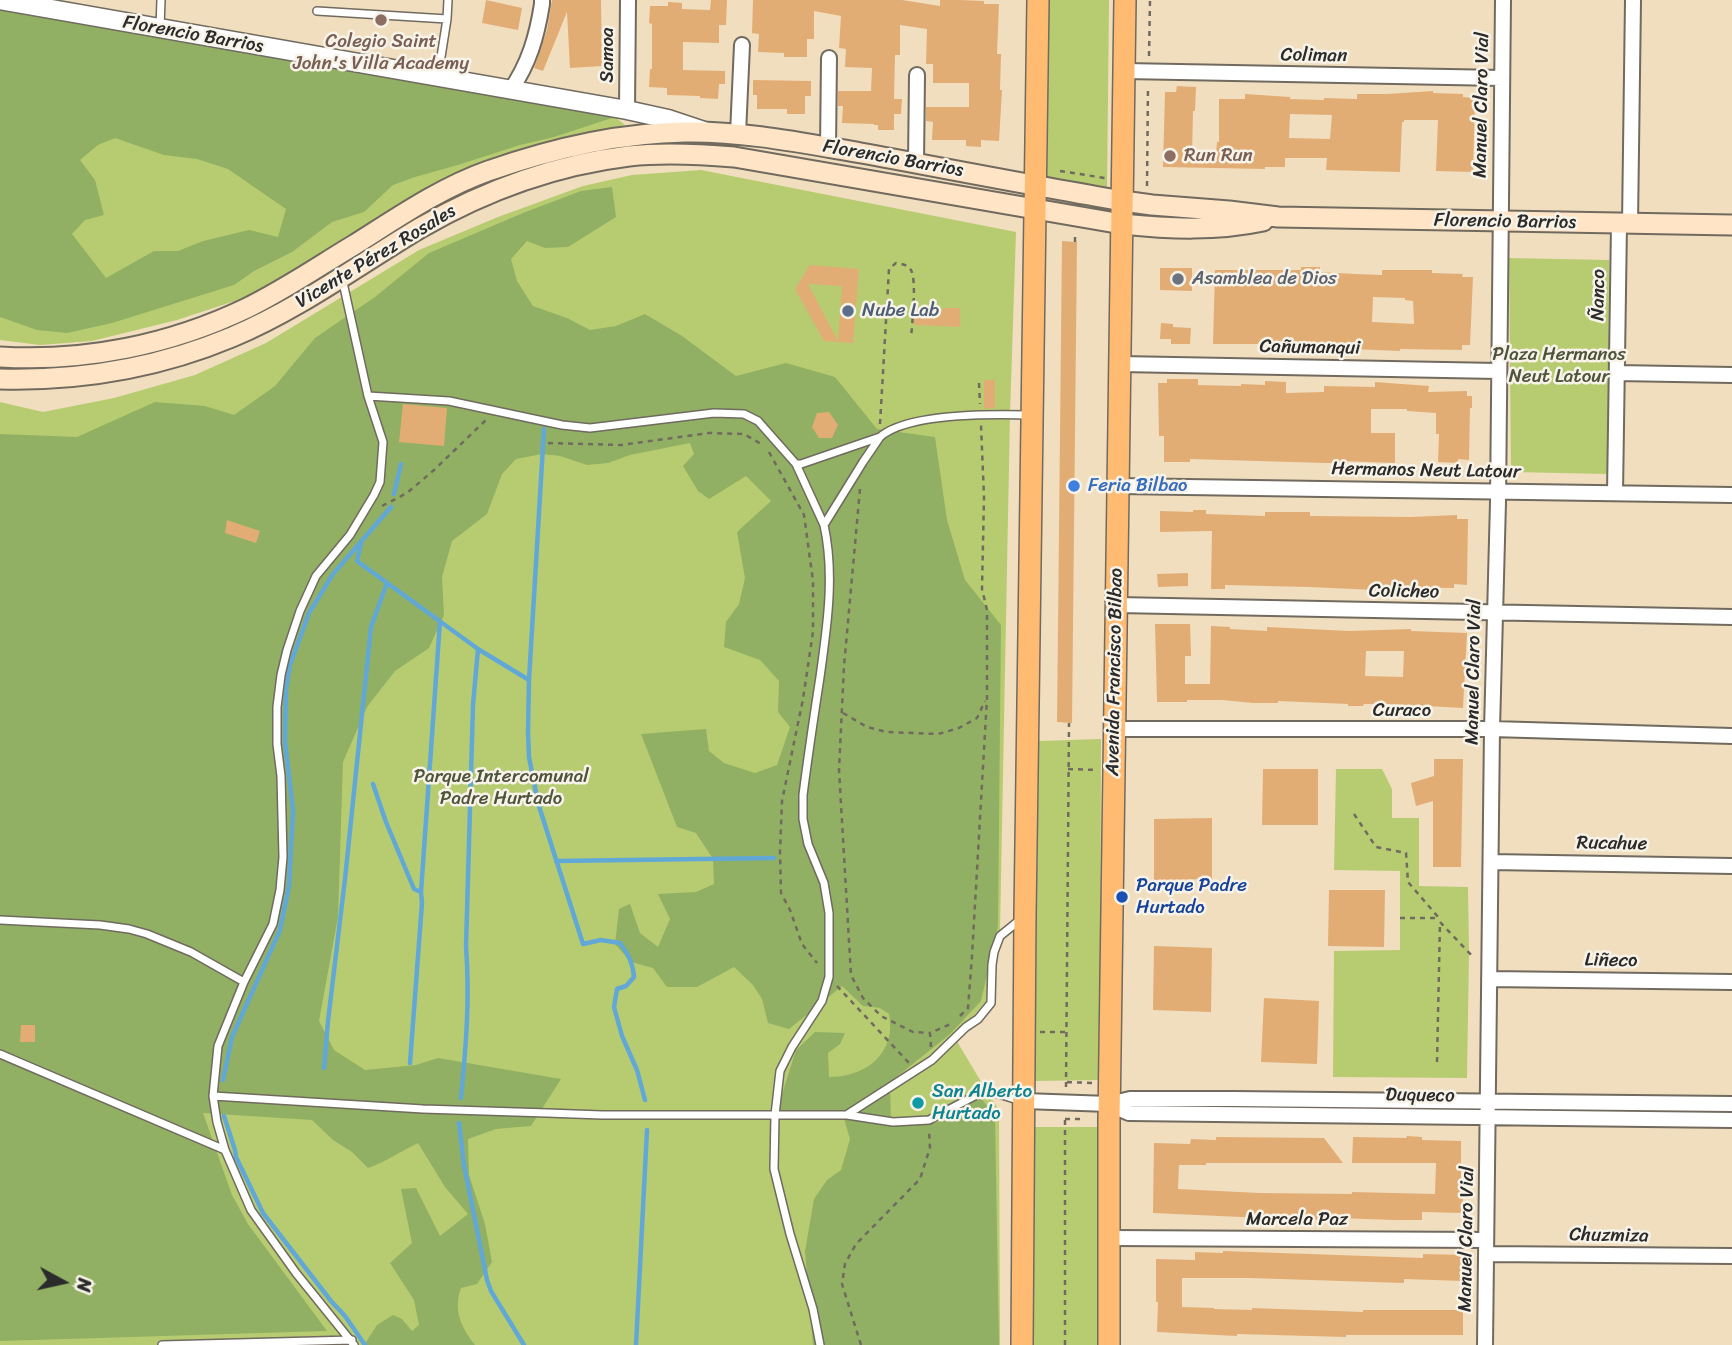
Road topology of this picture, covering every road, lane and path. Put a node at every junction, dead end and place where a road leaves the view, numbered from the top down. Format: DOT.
graph roads {
  1 [pos="161,0"];
  2 [pos="448,0"];
  3 [pos="542,0"];
  4 [pos="628,0"];
  5 [pos="1038,0"];
  6 [pos="1125,0"];
  7 [pos="1150,0"];
  8 [pos="1503,0"];
  9 [pos="1633,0"];
  10 [pos="0,1"];
  11 [pos="37,3"];
  12 [pos="317,11"];
  13 [pos="447,19"];
  14 [pos="160,29"];
  15 [pos="742,45"];
  16 [pos="830,58"];
  17 [pos="1125,71"];
  18 [pos="1148,72"];
  19 [pos="917,75"];
  20 [pos="438,78"];
  21 [pos="1502,78"];
  22 [pos="510,91"];
  23 [pos="627,110"];
  24 [pos="708,132"];
  25 [pos="738,134"];
  26 [pos="828,148"];
  27 [pos="757,160"];
  28 [pos="916,163"];
  29 [pos="1147,184"];
  30 [pos="1035,185"];
  31 [pos="1123,201"];
  32 [pos="1035,208"];
  33 [pos="1278,217"];
  34 [pos="1500,222"];
  35 [pos="1122,224"];
  36 [pos="1624,224"];
  37 [pos="1732,225"];
  38 [pos="342,278"];
  39 [pos="911,338"];
  40 [pos="0,358"];
  41 [pos="1120,364"];
  42 [pos="1498,371"];
  43 [pos="1617,373"];
  44 [pos="1732,375"];
  45 [pos="0,379"];
  46 [pos="979,383"];
  47 [pos="368,396"];
  48 [pos="496,411"];
  49 [pos="981,415"];
  50 [pos="1033,415"];
  51 [pos="880,437"];
  52 [pos="548,443"];
  53 [pos="863,462"];
  54 [pos="796,464"];
  55 [pos="1118,486"];
  56 [pos="1497,492"];
  57 [pos="1615,493"];
  58 [pos="1732,495"];
  59 [pos="361,517"];
  60 [pos="824,525"];
  61 [pos="1116,605"];
  62 [pos="1495,612"];
  63 [pos="1732,617"];
  64 [pos="987,698"];
  65 [pos="842,712"];
  66 [pos="1069,723"];
  67 [pos="1115,729"];
  68 [pos="1492,729"];
  69 [pos="1732,736"];
  70 [pos="1068,769"];
  71 [pos="1114,770"];
  72 [pos="1354,814"];
  73 [pos="1491,862"];
  74 [pos="1732,866"];
  75 [pos="1026,915"];
  76 [pos="1400,918"];
  77 [pos="0,920"];
  78 [pos="829,977"];
  79 [pos="1489,979"];
  80 [pos="244,982"];
  81 [pos="1732,982"];
  82 [pos="930,1033"];
  83 [pos="0,1054"];
  84 [pos="932,1060"];
  85 [pos="1437,1062"];
  86 [pos="916,1071"];
  87 [pos="213,1096"];
  88 [pos="1024,1101"];
  89 [pos="1488,1101"];
  90 [pos="1066,1103"];
  91 [pos="1109,1104"];
  92 [pos="1732,1104"];
  93 [pos="775,1115"];
  94 [pos="847,1115"];
  95 [pos="1487,1116"];
  96 [pos="929,1120"];
  97 [pos="1732,1120"];
  98 [pos="225,1150"];
  99 [pos="1109,1238"];
  100 [pos="1486,1247"];
  101 [pos="1732,1256"];
  102 [pos="353,1343"];
  103 [pos="162,1345"];
  104 [pos="820,1345"];
  105 [pos="861,1345"];
  106 [pos="1023,1345"];
  107 [pos="1065,1345"];
  108 [pos="1109,1345"];
  109 [pos="1485,1345"];
  1 -- 14 [label="lane"];
  2 -- 13 [label="lane"];
  3 -- 22 [label="street"];
  4 -- 23 [label="street, Samoa"];
  5 -- 30 [label="main road"];
  6 -- 17 [label="main road, Avenida Francisco Bilbao"];
  7 -- 18 [label="path"];
  8 -- 21 [label="street, Manuel Claro Vial"];
  9 -- 36 [label="street, Ñanco"];
  10 -- 11 [label="street, Florencio Barrios"];
  11 -- 14 [label="street, Florencio Barrios"];
  12 -- 13 [label="lane"];
  13 -- 20 [label="lane"];
  14 -- 20 [label="street, Florencio Barrios"];
  15 -- 25 [label="street"];
  16 -- 26 [label="street"];
  17 -- 18 [label="street, Coliman"];
  17 -- 31 [label="main road, Avenida Francisco Bilbao"];
  18 -- 21 [label="street, Coliman"];
  18 -- 29 [label="path"];
  19 -- 28 [label="street"];
  20 -- 22 [label="street, Florencio Barrios"];
  21 -- 34 [label="street, Manuel Claro Vial"];
  22 -- 23 [label="street, Florencio Barrios"];
  23 -- 24 [label="street, Florencio Barrios"];
  24 -- 25 [label="main road, Florencio Barrios"];
  24 -- 40 [label="main road, Vicente Pérez Rosales"];
  25 -- 26 [label="main road, Florencio Barrios"];
  26 -- 28 [label="main road, Florencio Barrios"];
  27 -- 32 [label="main road, Florencio Barrios"];
  27 -- 38 [label="main road, Vicente Pérez Rosales"];
  28 -- 30 [label="main road, Florencio Barrios"];
  30 -- 31 [label="main road, Florencio Barrios"];
  30 -- 32 [label="main road"];
  31 -- 33 [label="main road, Florencio Barrios"];
  31 -- 35 [label="main road, Avenida Francisco Bilbao"];
  32 -- 35 [label="main road, Florencio Barrios"];
  32 -- 50 [label="main road"];
  33 -- 34 [label="main road, Florencio Barrios"];
  33 -- 35 [label="main road, Florencio Barrios"];
  34 -- 36 [label="main road, Florencio Barrios"];
  34 -- 42 [label="street, Manuel Claro Vial"];
  35 -- 41 [label="main road, Avenida Francisco Bilbao"];
  36 -- 37 [label="main road, Florencio Barrios"];
  36 -- 43 [label="street, Ñanco"];
  38 -- 45 [label="main road, Vicente Pérez Rosales"];
  38 -- 47 [label="lane"];
  39 -- 51 [label="path"];
  41 -- 42 [label="street, Cañumanqui"];
  41 -- 55 [label="main road, Avenida Francisco Bilbao"];
  42 -- 56 [label="street, Manuel Claro Vial"];
  43 -- 44 [label="street"];
  43 -- 57 [label="street, Ñanco"];
  46 -- 49 [label="path"];
  47 -- 48 [label="lane"];
  47 -- 59 [label="lane"];
  48 -- 54 [label="lane"];
  48 -- 59 [label="path"];
  49 -- 50 [label="lane"];
  49 -- 51 [label="lane"];
  49 -- 64 [label="path"];
  50 -- 75 [label="main road"];
  51 -- 53 [label="lane"];
  51 -- 54 [label="lane"];
  52 -- 78 [label="path"];
  53 -- 60 [label="lane"];
  53 -- 65 [label="path"];
  54 -- 60 [label="lane"];
  55 -- 56 [label="street, Hermanos Neut Latour"];
  55 -- 61 [label="main road, Avenida Francisco Bilbao"];
  56 -- 57 [label="street, Hermanos Neut Latour"];
  56 -- 62 [label="street, Manuel Claro Vial"];
  57 -- 58 [label="street, Hermanos Neut Latour"];
  59 -- 80 [label="lane"];
  60 -- 78 [label="lane"];
  61 -- 62 [label="street, Colicheo"];
  61 -- 67 [label="main road, Avenida Francisco Bilbao"];
  62 -- 63 [label="street, Colicheo"];
  62 -- 68 [label="street, Manuel Claro Vial"];
  64 -- 65 [label="path"];
  64 -- 82 [label="path"];
  65 -- 82 [label="path"];
  66 -- 70 [label="path"];
  67 -- 68 [label="street, Curaco"];
  67 -- 71 [label="main road, Avenida Francisco Bilbao"];
  68 -- 69 [label="street, Curaco"];
  68 -- 73 [label="street, Manuel Claro Vial"];
  70 -- 71 [label="path"];
  70 -- 90 [label="path"];
  71 -- 91 [label="main road, Avenida Francisco Bilbao"];
  72 -- 76 [label="path"];
  73 -- 74 [label="street, Rucahue"];
  73 -- 79 [label="street, Manuel Claro Vial"];
  75 -- 84 [label="lane"];
  75 -- 88 [label="main road"];
  77 -- 80 [label="lane"];
  78 -- 86 [label="path"];
  78 -- 93 [label="lane"];
  79 -- 81 [label="street, Liñeco"];
  79 -- 85 [label="path"];
  79 -- 89 [label="street, Manuel Claro Vial"];
  80 -- 87 [label="lane"];
  82 -- 84 [label="path"];
  83 -- 98 [label="lane"];
  84 -- 86 [label="lane"];
  86 -- 94 [label="lane"];
  87 -- 93 [label="lane"];
  87 -- 98 [label="lane"];
  88 -- 90 [label="street, Duqueco"];
  88 -- 96 [label="lane"];
  88 -- 106 [label="main road"];
  89 -- 91 [label="street, Duqueco"];
  89 -- 92 [label="street, Duqueco"];
  89 -- 95 [label="street, Manuel Claro Vial"];
  90 -- 91 [label="street, Duqueco"];
  90 -- 107 [label="path"];
  91 -- 95 [label="street, Duqueco"];
  91 -- 99 [label="main road, Avenida Francisco Bilbao"];
  93 -- 94 [label="lane"];
  93 -- 104 [label="lane"];
  94 -- 96 [label="lane"];
  95 -- 97 [label="street, Duqueco"];
  95 -- 100 [label="street, Manuel Claro Vial"];
  96 -- 105 [label="path"];
  98 -- 102 [label="lane"];
  99 -- 100 [label="street, Marcela Paz"];
  99 -- 108 [label="main road, Avenida Francisco Bilbao"];
  100 -- 101 [label="street, Chuzmiza"];
  100 -- 109 [label="street, Manuel Claro Vial"];
  102 -- 103 [label="lane"];
}
